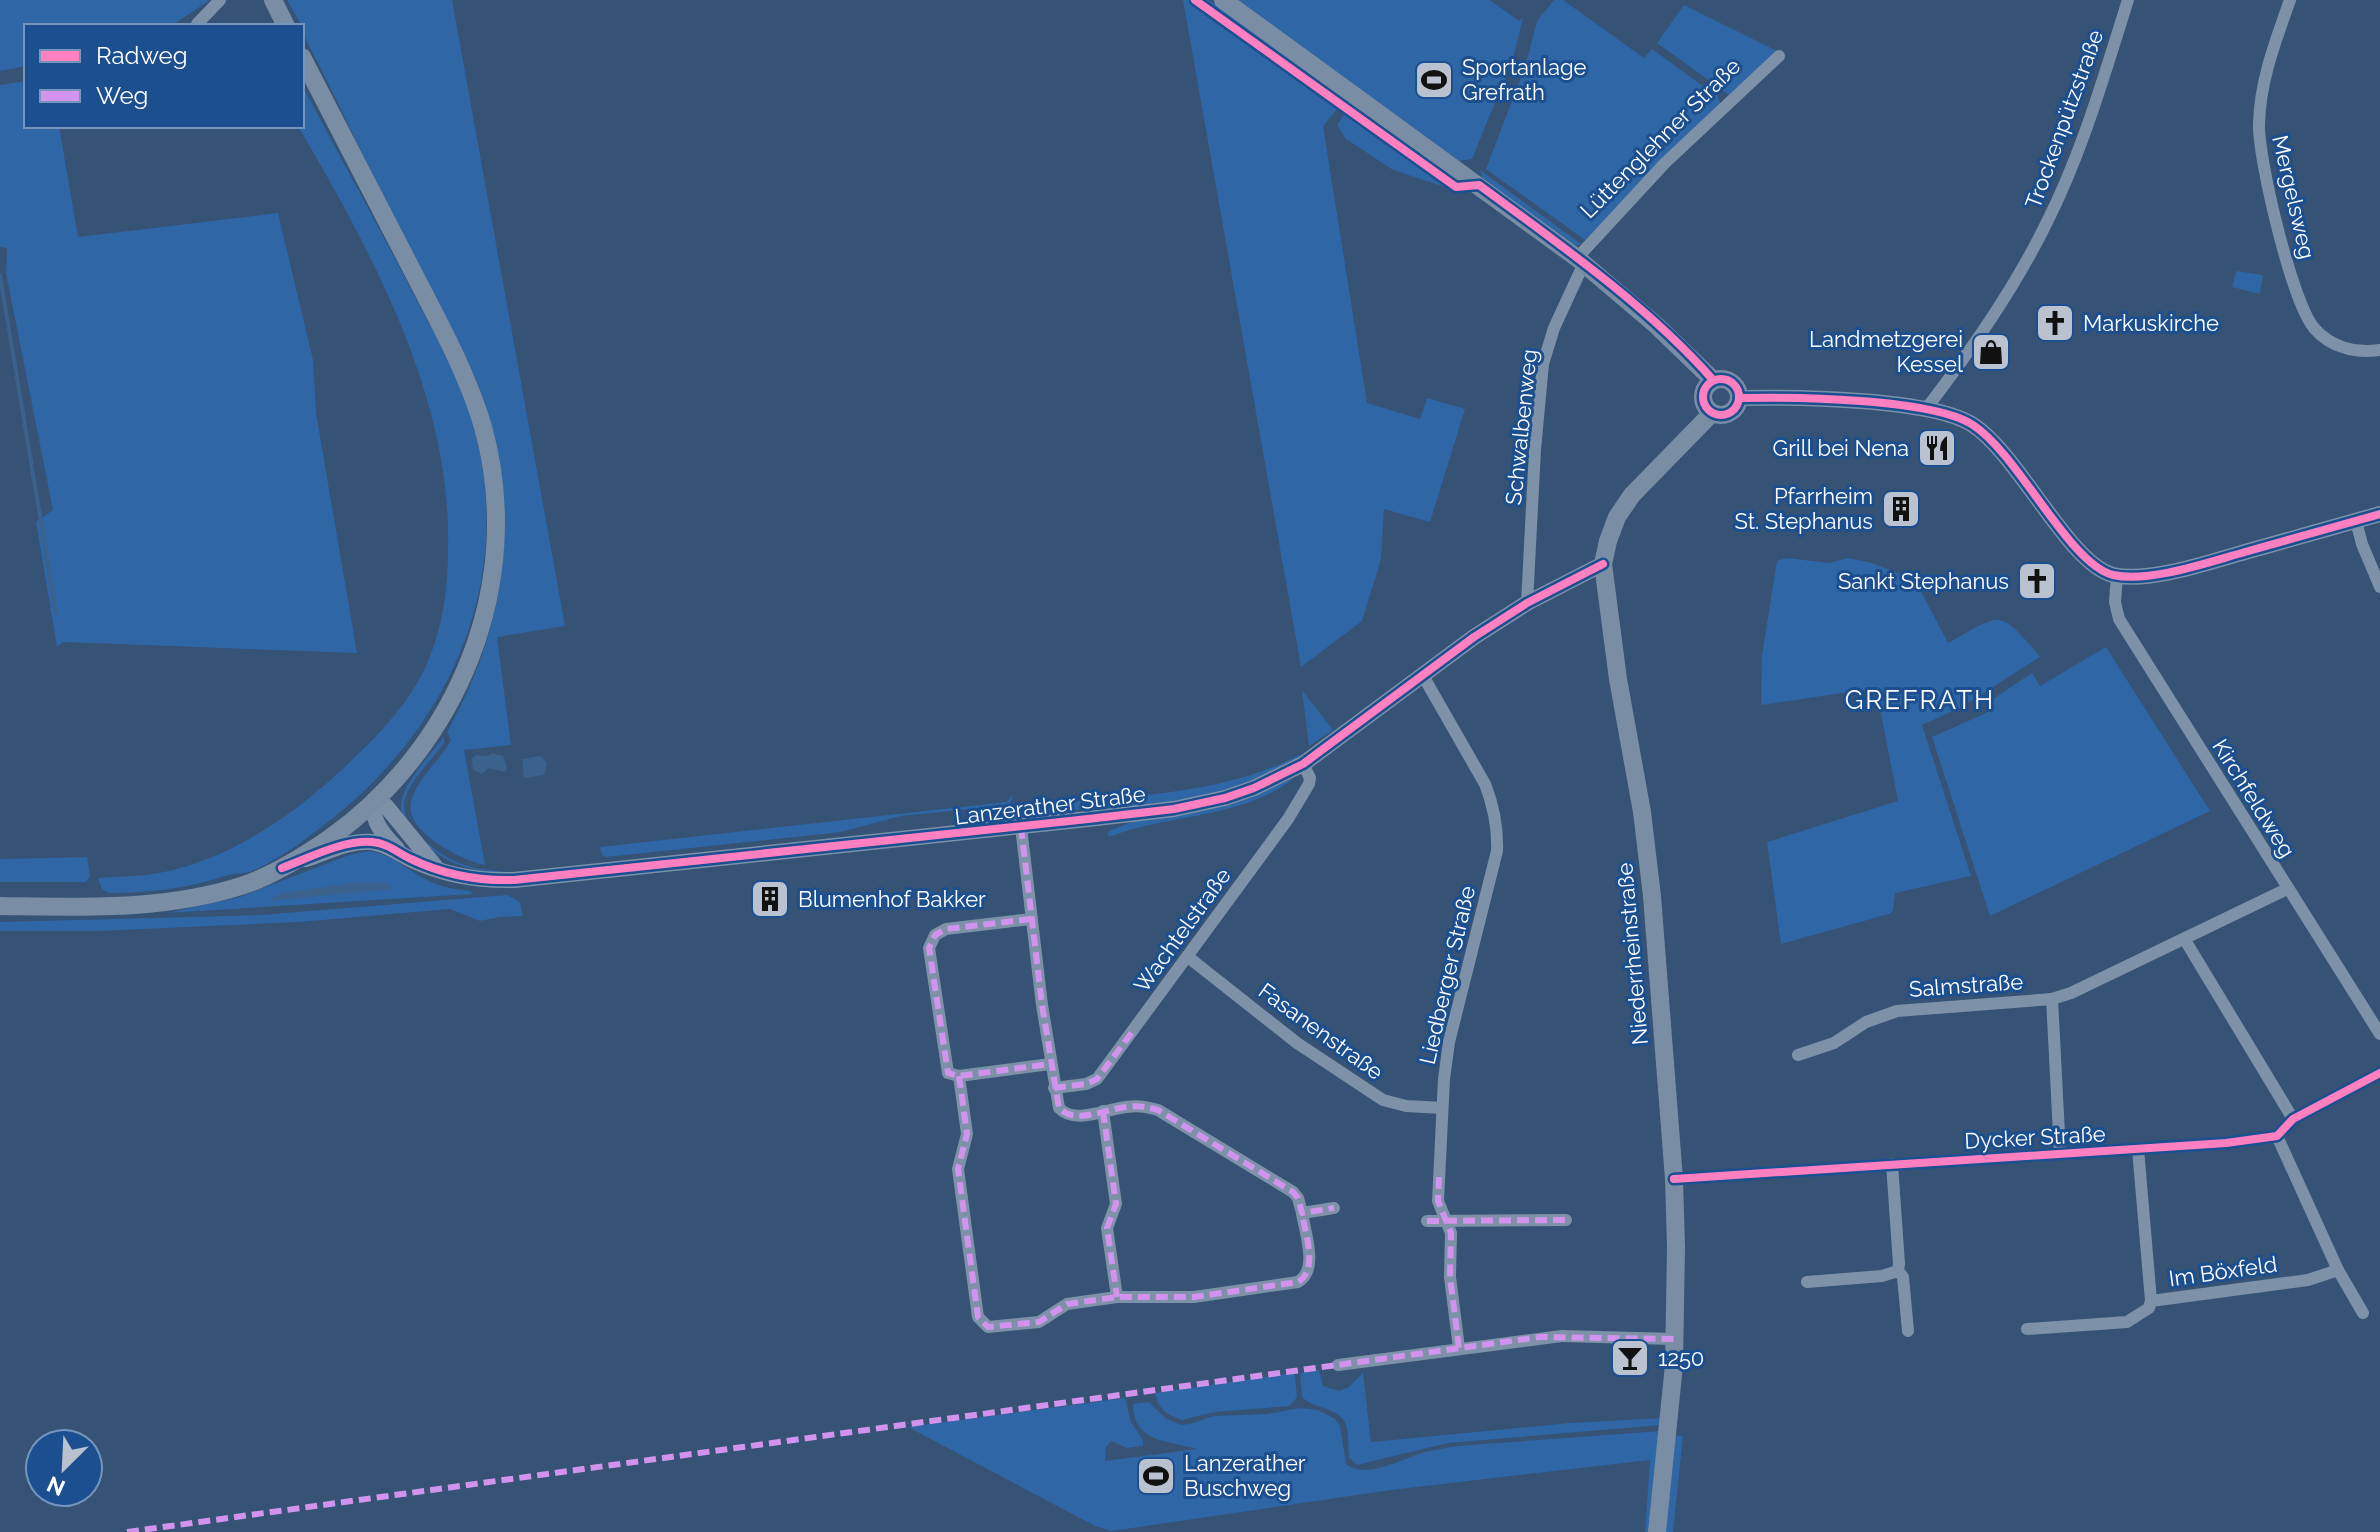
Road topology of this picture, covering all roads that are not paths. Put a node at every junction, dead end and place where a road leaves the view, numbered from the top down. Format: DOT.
graph roads {
  1 [pos="220,0"];
  2 [pos="273,0"];
  3 [pos="1223,0"];
  4 [pos="2128,0"];
  5 [pos="2290,0"];
  6 [pos="197,24"];
  7 [pos="285,24"];
  8 [pos="1779,56"];
  9 [pos="304,61"];
  10 [pos="1581,260"];
  11 [pos="2380,350"];
  12 [pos="1713,380"];
  13 [pos="1739,398"];
  14 [pos="1926,409"];
  15 [pos="1712,413"];
  16 [pos="2380,514"];
  17 [pos="2356,521"];
  18 [pos="1603,564"];
  19 [pos="2117,575"];
  20 [pos="2380,587"];
  21 [pos="1527,603"];
  22 [pos="1422,674"];
  23 [pos="1303,764"];
  24 [pos="373,803"];
  25 [pos="1021,827"];
  26 [pos="400,853"];
  27 [pos="436,867"];
  28 [pos="282,868"];
  29 [pos="2287,889"];
  30 [pos="0,906"];
  31 [pos="1031,919"];
  32 [pos="2185,940"];
  33 [pos="1188,957"];
  34 [pos="2052,999"];
  35 [pos="2380,1034"];
  36 [pos="1798,1055"];
  37 [pos="1050,1064"];
  38 [pos="2380,1073"];
  39 [pos="959,1076"];
  40 [pos="1054,1088"];
  41 [pos="1442,1108"];
  42 [pos="1103,1111"];
  43 [pos="2293,1119"];
  44 [pos="2277,1136"];
  45 [pos="2138,1149"];
  46 [pos="2060,1153"];
  47 [pos="1892,1164"];
  48 [pos="1674,1179"];
  49 [pos="1334,1208"];
  50 [pos="1302,1213"];
  51 [pos="1448,1220"];
  52 [pos="1566,1220"];
  53 [pos="1427,1221"];
  54 [pos="2338,1270"];
  55 [pos="1898,1271"];
  56 [pos="1807,1282"];
  57 [pos="1117,1297"];
  58 [pos="2151,1301"];
  59 [pos="2363,1313"];
  60 [pos="2027,1329"];
  61 [pos="1908,1331"];
  62 [pos="1674,1339"];
  63 [pos="1459,1348"];
  64 [pos="1338,1365"];
  65 [pos="1657,1532"];
  1 -- 6 [label="street"];
  2 -- 7 [label="main road"];
  3 -- 10 [label="main road"];
  4 -- 14 [label="street, Trockenpützstraße"];
  5 -- 11 [label="street, Mergelsweg"];
  8 -- 10 [label="street, Lüttenglehner Straße"];
  9 -- 24 [label="main road"];
  10 -- 12 [label="main road"];
  10 -- 21 [label="street, Schwalbenweg"];
  12 -- 13 [label="main road"];
  12 -- 15 [label="main road"];
  13 -- 14 [label="street"];
  13 -- 15 [label="main road"];
  14 -- 19 [label="street"];
  15 -- 18 [label="main road, Niederrheinstraße"];
  16 -- 17 [label="street"];
  17 -- 19 [label="street"];
  17 -- 20 [label="street"];
  18 -- 21 [label="street, Lanzerather Straße"];
  18 -- 48 [label="main road, Niederrheinstraße"];
  19 -- 29 [label="street, Kirchfeldweg"];
  21 -- 22 [label="street, Lanzerather Straße"];
  22 -- 23 [label="street, Lanzerather Straße"];
  22 -- 41 [label="street, Liedberger Straße"];
  23 -- 25 [label="street, Lanzerather Straße"];
  23 -- 33 [label="street, Wachtelstraße"];
  24 -- 26 [label="street"];
  24 -- 27 [label="street"];
  24 -- 28 [label="main road"];
  25 -- 27 [label="street, Lanzerather Straße"];
  25 -- 31 [label="street"];
  26 -- 27 [label="street, Lanzerather Straße"];
  26 -- 28 [label="street, Lanzerather Straße"];
  28 -- 30 [label="main road"];
  29 -- 32 [label="street, Salmstraße"];
  29 -- 35 [label="street, Kirchfeldweg"];
  31 -- 37 [label="street"];
  31 -- 39 [label="street"];
  32 -- 34 [label="street, Salmstraße"];
  32 -- 43 [label="street"];
  33 -- 40 [label="street, Wachtelstraße"];
  33 -- 41 [label="street, Fasanenstraße"];
  34 -- 36 [label="street, Salmstraße"];
  34 -- 46 [label="street, Salmstraße"];
  37 -- 39 [label="street"];
  37 -- 40 [label="street"];
  38 -- 43 [label="street"];
  39 -- 57 [label="street"];
  40 -- 42 [label="street"];
  41 -- 51 [label="street, Liedberger Straße"];
  42 -- 50 [label="street"];
  42 -- 57 [label="street"];
  43 -- 44 [label="street"];
  44 -- 45 [label="street, Dycker Straße"];
  44 -- 54 [label="street"];
  45 -- 46 [label="street, Dycker Straße"];
  45 -- 58 [label="street"];
  46 -- 47 [label="street, Dycker Straße"];
  47 -- 48 [label="street, Dycker Straße"];
  47 -- 55 [label="street"];
  48 -- 62 [label="main road, Niederrheinstraße"];
  49 -- 50 [label="street"];
  50 -- 57 [label="street"];
  51 -- 52 [label="street"];
  51 -- 53 [label="street"];
  51 -- 63 [label="street, Liedberger Straße"];
  54 -- 58 [label="street, Im Böxfeld"];
  54 -- 59 [label="street"];
  55 -- 56 [label="street"];
  55 -- 61 [label="street"];
  58 -- 60 [label="street, Im Böxfeld"];
  62 -- 63 [label="street"];
  62 -- 65 [label="main road, Niederrheinstraße"];
  63 -- 64 [label="street"];
}
